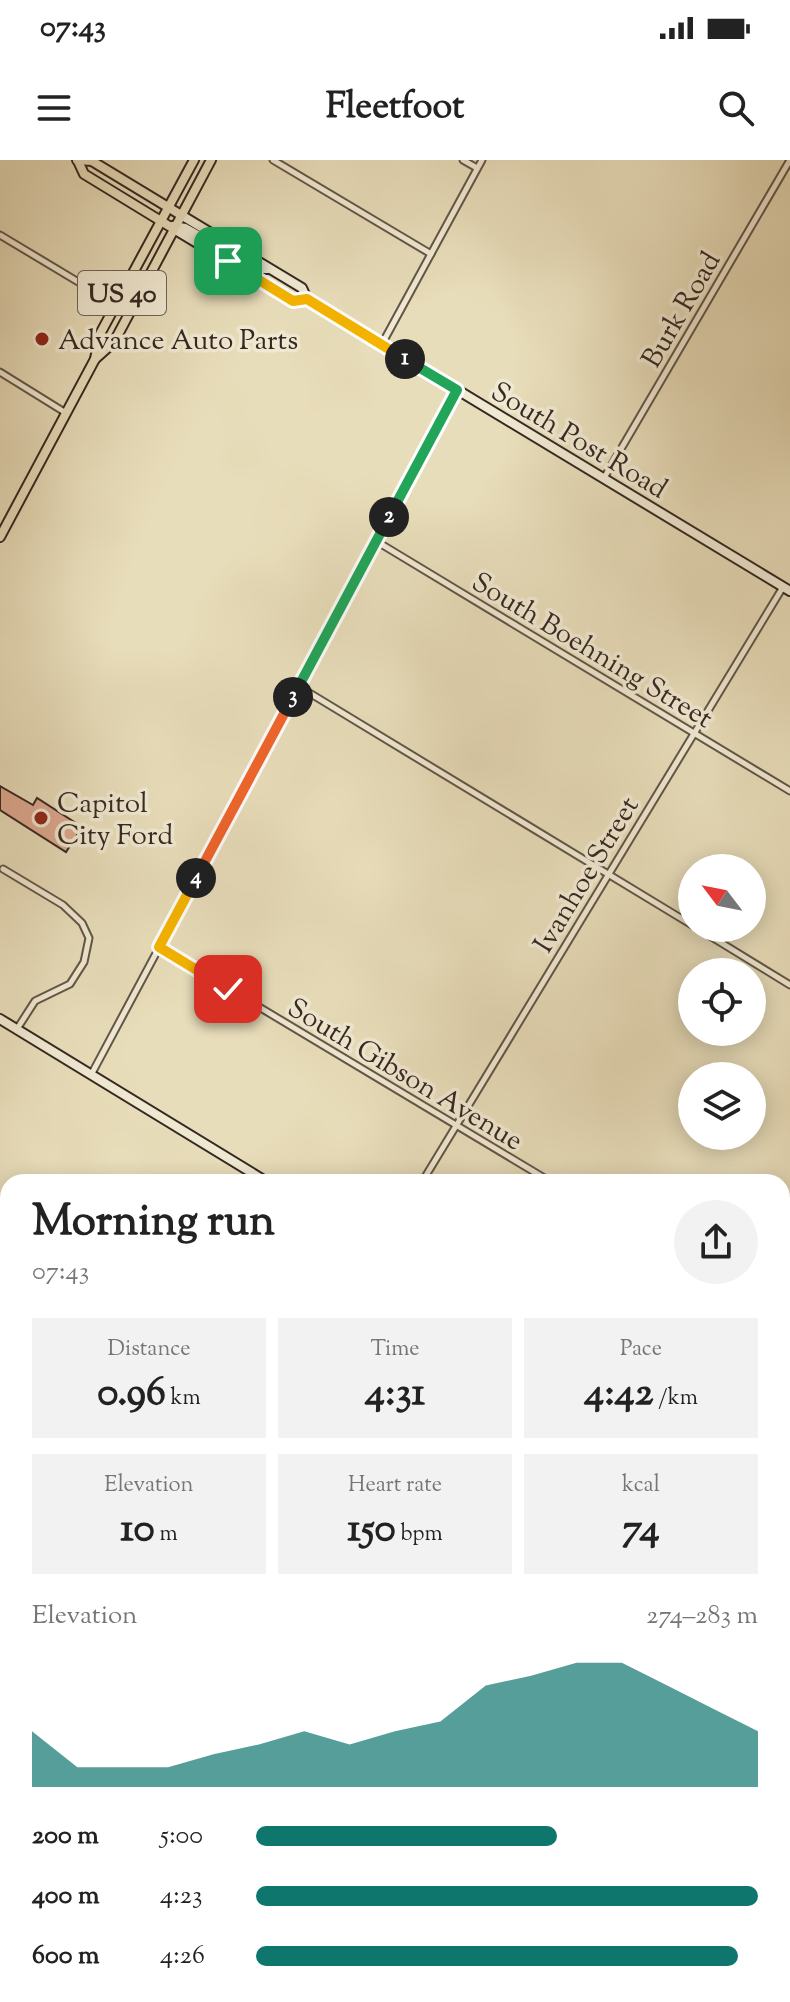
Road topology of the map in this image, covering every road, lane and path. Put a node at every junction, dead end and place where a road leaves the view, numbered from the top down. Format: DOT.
graph roads {
  1 [pos="78,160"];
  2 [pos="194,160"];
  3 [pos="212,160"];
  4 [pos="273,160"];
  5 [pos="463,160"];
  6 [pos="482,160"];
  7 [pos="790,160"];
  8 [pos="477,168"];
  9 [pos="175,211"];
  10 [pos="167,226"];
  11 [pos="0,235"];
  12 [pos="431,254"];
  13 [pos="269,269"];
  14 [pos="307,299"];
  15 [pos="116,305"];
  16 [pos="382,345"];
  17 [pos="95,359"];
  18 [pos="0,372"];
  19 [pos="457,390"];
  20 [pos="67,414"];
  21 [pos="604,479"];
  22 [pos="3,526"];
  23 [pos="0,537"];
  24 [pos="376,541"];
  25 [pos="786,589"];
  26 [pos="298,686"];
  27 [pos="695,732"];
  28 [pos="790,791"];
  29 [pos="3,869"];
  30 [pos="609,874"];
  31 [pos="678,916"];
  32 [pos="720,942"];
  33 [pos="159,947"];
  34 [pos="790,985"];
  35 [pos="0,1019"];
  36 [pos="17,1029"];
  37 [pos="91,1076"];
  38 [pos="456,1126"];
  39 [pos="254,1174"];
  40 [pos="427,1174"];
  41 [pos="537,1174"];
  1 -- 9 [label="main road"];
  1 -- 10 [label="main road"];
  2 -- 9 [label="main road, US 40"];
  3 -- 9 [label="main road, US 40"];
  4 -- 12 [label="street"];
  5 -- 8 [label="street"];
  6 -- 8 [label="street"];
  7 -- 21 [label="street, Burk Road"];
  8 -- 12 [label="street"];
  9 -- 10 [label="main road, US 40"];
  9 -- 10 [label="main road, US 40"];
  9 -- 13 [label="main road, South Post Road"];
  10 -- 13 [label="main road"];
  10 -- 14 [label="main road, South Post Road"];
  10 -- 15 [label="main road, US 40"];
  10 -- 17 [label="main road, US 40"];
  11 -- 15 [label="street"];
  12 -- 16 [label="street"];
  13 -- 14 [label="main road, South Post Road"];
  14 -- 16 [label="main road, South Post Road"];
  15 -- 17 [label="main road, US 40"];
  16 -- 19 [label="main road, South Post Road"];
  17 -- 20 [label="main road, US 40"];
  18 -- 20 [label="street"];
  19 -- 21 [label="main road, South Post Road"];
  19 -- 24 [label="street"];
  20 -- 22 [label="main road, US 40"];
  21 -- 25 [label="main road, South Post Road"];
  22 -- 23 [label="main road, US 40"];
  24 -- 26 [label="street"];
  24 -- 27 [label="street, South Boehning Street"];
  25 -- 27 [label="street, Ivanhoe Street"];
  26 -- 30 [label="street"];
  26 -- 33 [label="street"];
  27 -- 28 [label="street, South Boehning Street"];
  27 -- 30 [label="street, Ivanhoe Street"];
  29 -- 36 [label="street"];
  30 -- 31 [label="street"];
  30 -- 38 [label="street, Ivanhoe Street"];
  32 -- 34 [label="street"];
  33 -- 37 [label="street"];
  33 -- 38 [label="street, South Gibson Avenue"];
  35 -- 36 [label="main road"];
  36 -- 37 [label="main road"];
  37 -- 39 [label="main road"];
  38 -- 40 [label="street, Ivanhoe Street"];
  38 -- 41 [label="street, South Gibson Avenue"];
}
